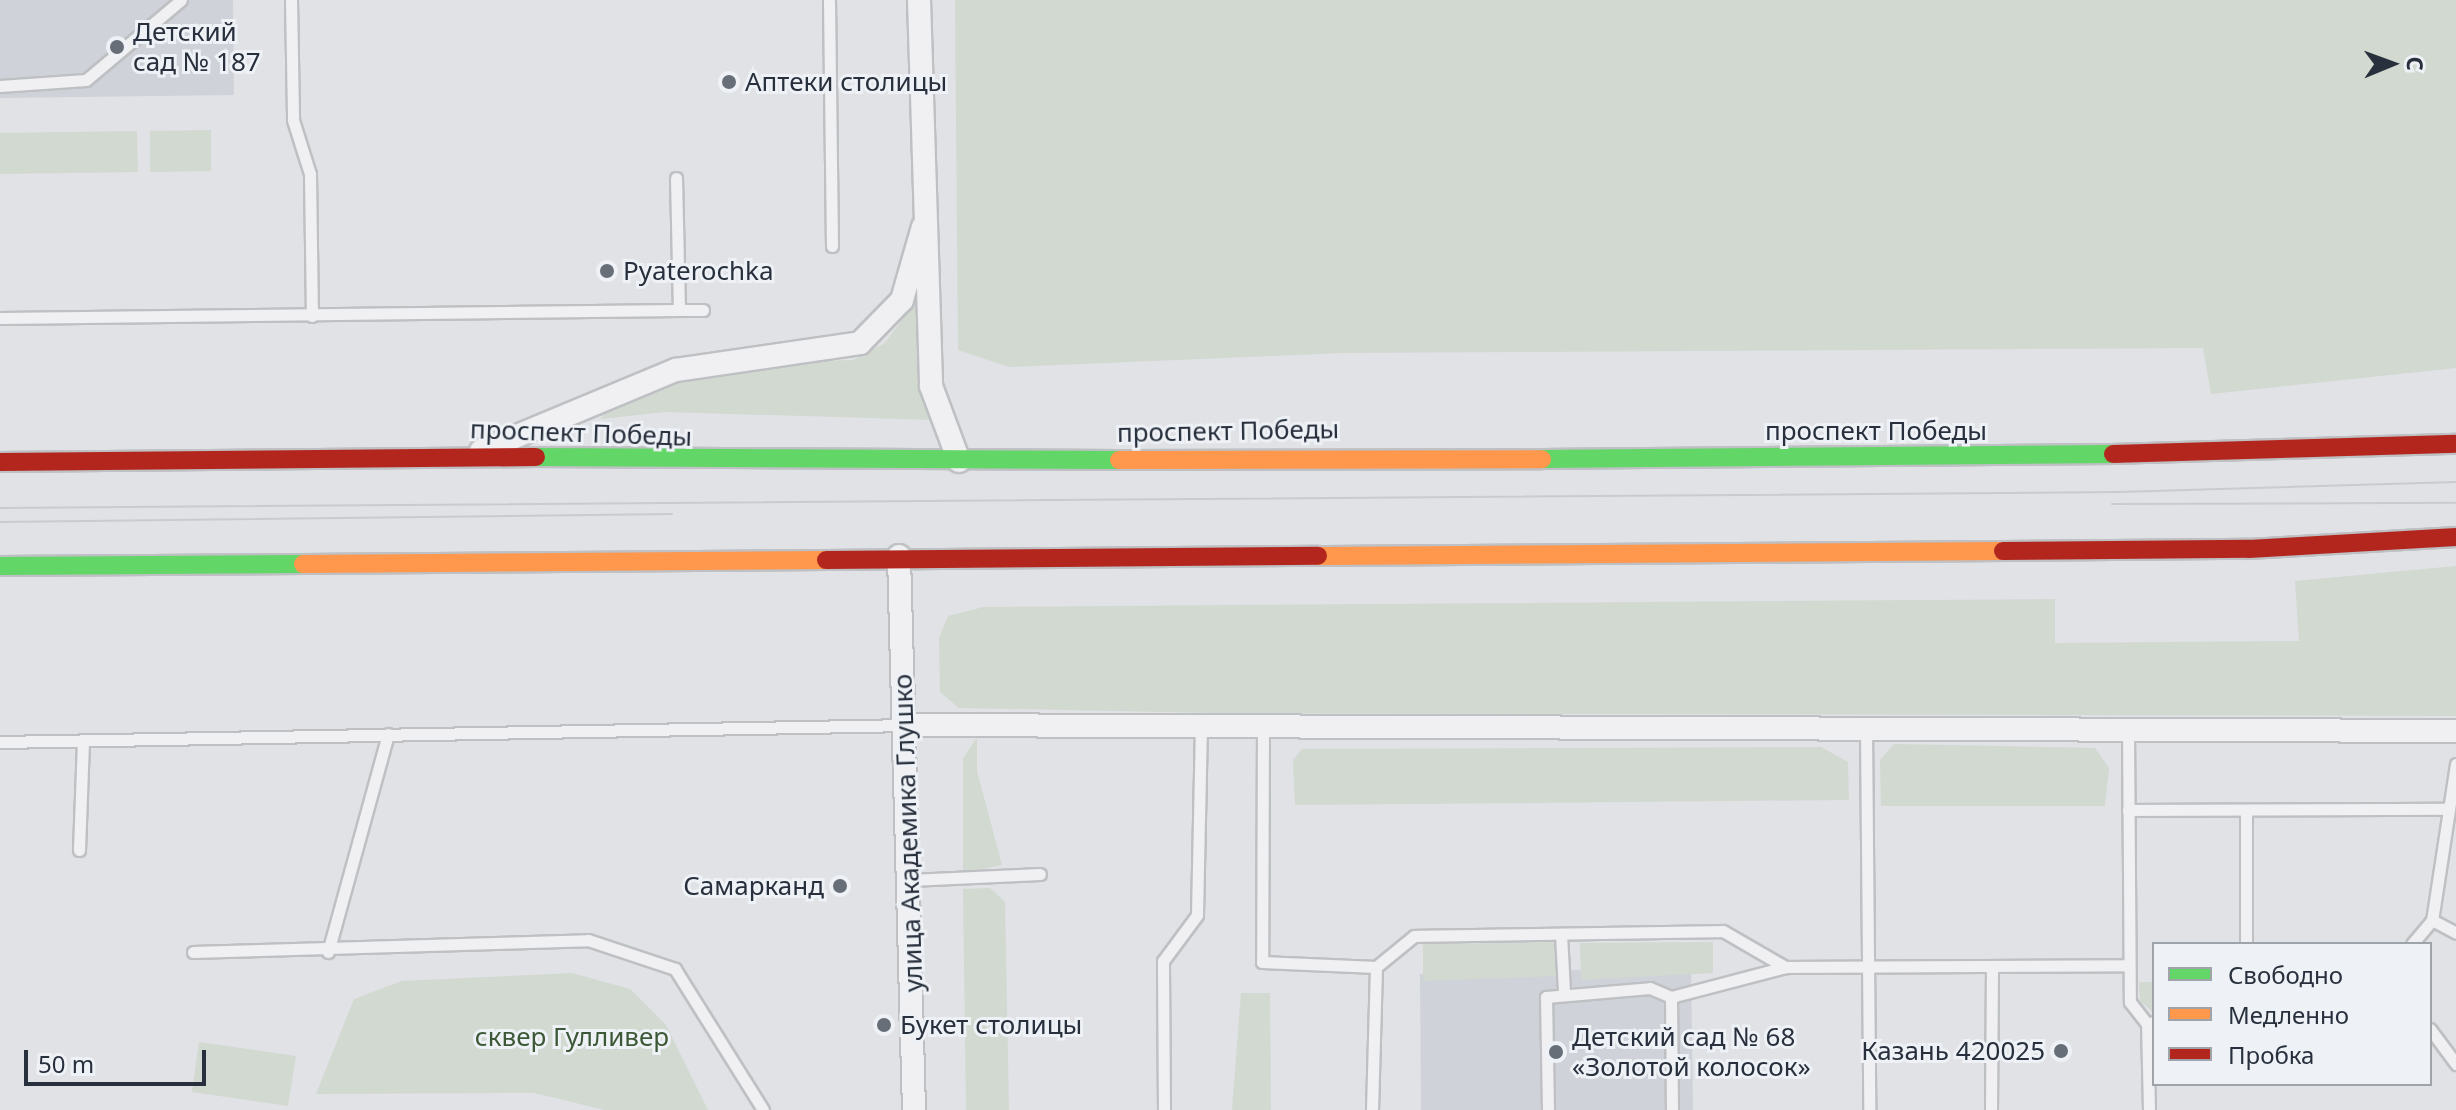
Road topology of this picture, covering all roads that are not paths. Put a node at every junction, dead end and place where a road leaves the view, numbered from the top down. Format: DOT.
graph roads {
  1 [pos="181,0"];
  2 [pos="291,0"];
  3 [pos="829,0"];
  4 [pos="919,0"];
  5 [pos="0,86"];
  6 [pos="676,178"];
  7 [pos="923,227"];
  8 [pos="832,246"];
  9 [pos="679,310"];
  10 [pos="703,310"];
  11 [pos="312,316"];
  12 [pos="0,318"];
  13 [pos="2456,444"];
  14 [pos="471,455"];
  15 [pos="959,461"];
  16 [pos="0,462"];
  17 [pos="2456,537"];
  18 [pos="899,556"];
  19 [pos="0,566"];
  20 [pos="906,725"];
  21 [pos="1201,726"];
  22 [pos="1263,727"];
  23 [pos="1866,729"];
  24 [pos="2128,730"];
  25 [pos="2456,731"];
  26 [pos="388,734"];
  27 [pos="83,740"];
  28 [pos="0,742"];
  29 [pos="2456,764"];
  30 [pos="2449,809"];
  31 [pos="2128,810"];
  32 [pos="2246,810"];
  33 [pos="79,850"];
  34 [pos="1040,874"];
  35 [pos="910,880"];
  36 [pos="2432,920"];
  37 [pos="2456,933"];
  38 [pos="1561,934"];
  39 [pos="2246,942"];
  40 [pos="2414,942"];
  41 [pos="193,952"];
  42 [pos="328,952"];
  43 [pos="2128,965"];
  44 [pos="1376,967"];
  45 [pos="1785,967"];
  46 [pos="1866,967"];
  47 [pos="1992,967"];
  48 [pos="1564,991"];
  49 [pos="1671,997"];
  50 [pos="2151,1023"];
  51 [pos="2432,1032"];
  52 [pos="2456,1064"];
  53 [pos="763,1110"];
  54 [pos="914,1110"];
  55 [pos="1164,1110"];
  56 [pos="1372,1110"];
  57 [pos="1548,1110"];
  58 [pos="1672,1110"];
  59 [pos="1869,1110"];
  60 [pos="1991,1110"];
  61 [pos="2149,1110"];
  1 -- 5 [label="lane"];
  2 -- 11 [label="lane"];
  3 -- 8 [label="lane"];
  4 -- 7 [label="street"];
  6 -- 9 [label="lane"];
  7 -- 14 [label="street"];
  7 -- 15 [label="street"];
  9 -- 10 [label="lane"];
  9 -- 11 [label="lane"];
  11 -- 12 [label="lane"];
  13 -- 15 [label="main road, проспект Победы"];
  14 -- 15 [label="main road, проспект Победы"];
  14 -- 16 [label="main road, проспект Победы"];
  17 -- 18 [label="main road"];
  18 -- 19 [label="main road"];
  18 -- 20 [label="street, улица Академика Глушко"];
  20 -- 21 [label="street"];
  20 -- 26 [label="lane"];
  20 -- 35 [label="street, улица Академика Глушко"];
  21 -- 22 [label="street"];
  21 -- 55 [label="lane"];
  22 -- 23 [label="street"];
  22 -- 44 [label="lane"];
  23 -- 24 [label="street"];
  23 -- 46 [label="lane"];
  24 -- 25 [label="street"];
  24 -- 31 [label="lane"];
  26 -- 27 [label="lane"];
  26 -- 42 [label="lane"];
  27 -- 28 [label="lane"];
  27 -- 33 [label="lane"];
  29 -- 30 [label="lane"];
  30 -- 32 [label="lane"];
  30 -- 36 [label="lane"];
  31 -- 32 [label="lane"];
  31 -- 43 [label="lane"];
  32 -- 39 [label="lane"];
  34 -- 35 [label="lane"];
  35 -- 54 [label="street, улица Академика Глушко"];
  36 -- 37 [label="lane"];
  36 -- 40 [label="lane"];
  38 -- 44 [label="lane"];
  38 -- 45 [label="lane"];
  38 -- 48 [label="lane"];
  41 -- 42 [label="lane"];
  42 -- 53 [label="lane"];
  43 -- 47 [label="lane"];
  43 -- 50 [label="lane"];
  44 -- 56 [label="lane"];
  45 -- 46 [label="lane"];
  45 -- 49 [label="lane"];
  46 -- 47 [label="lane"];
  46 -- 59 [label="lane"];
  47 -- 60 [label="lane"];
  48 -- 49 [label="lane"];
  48 -- 57 [label="lane"];
  49 -- 58 [label="lane"];
  50 -- 61 [label="lane"];
  51 -- 52 [label="lane"];
}
